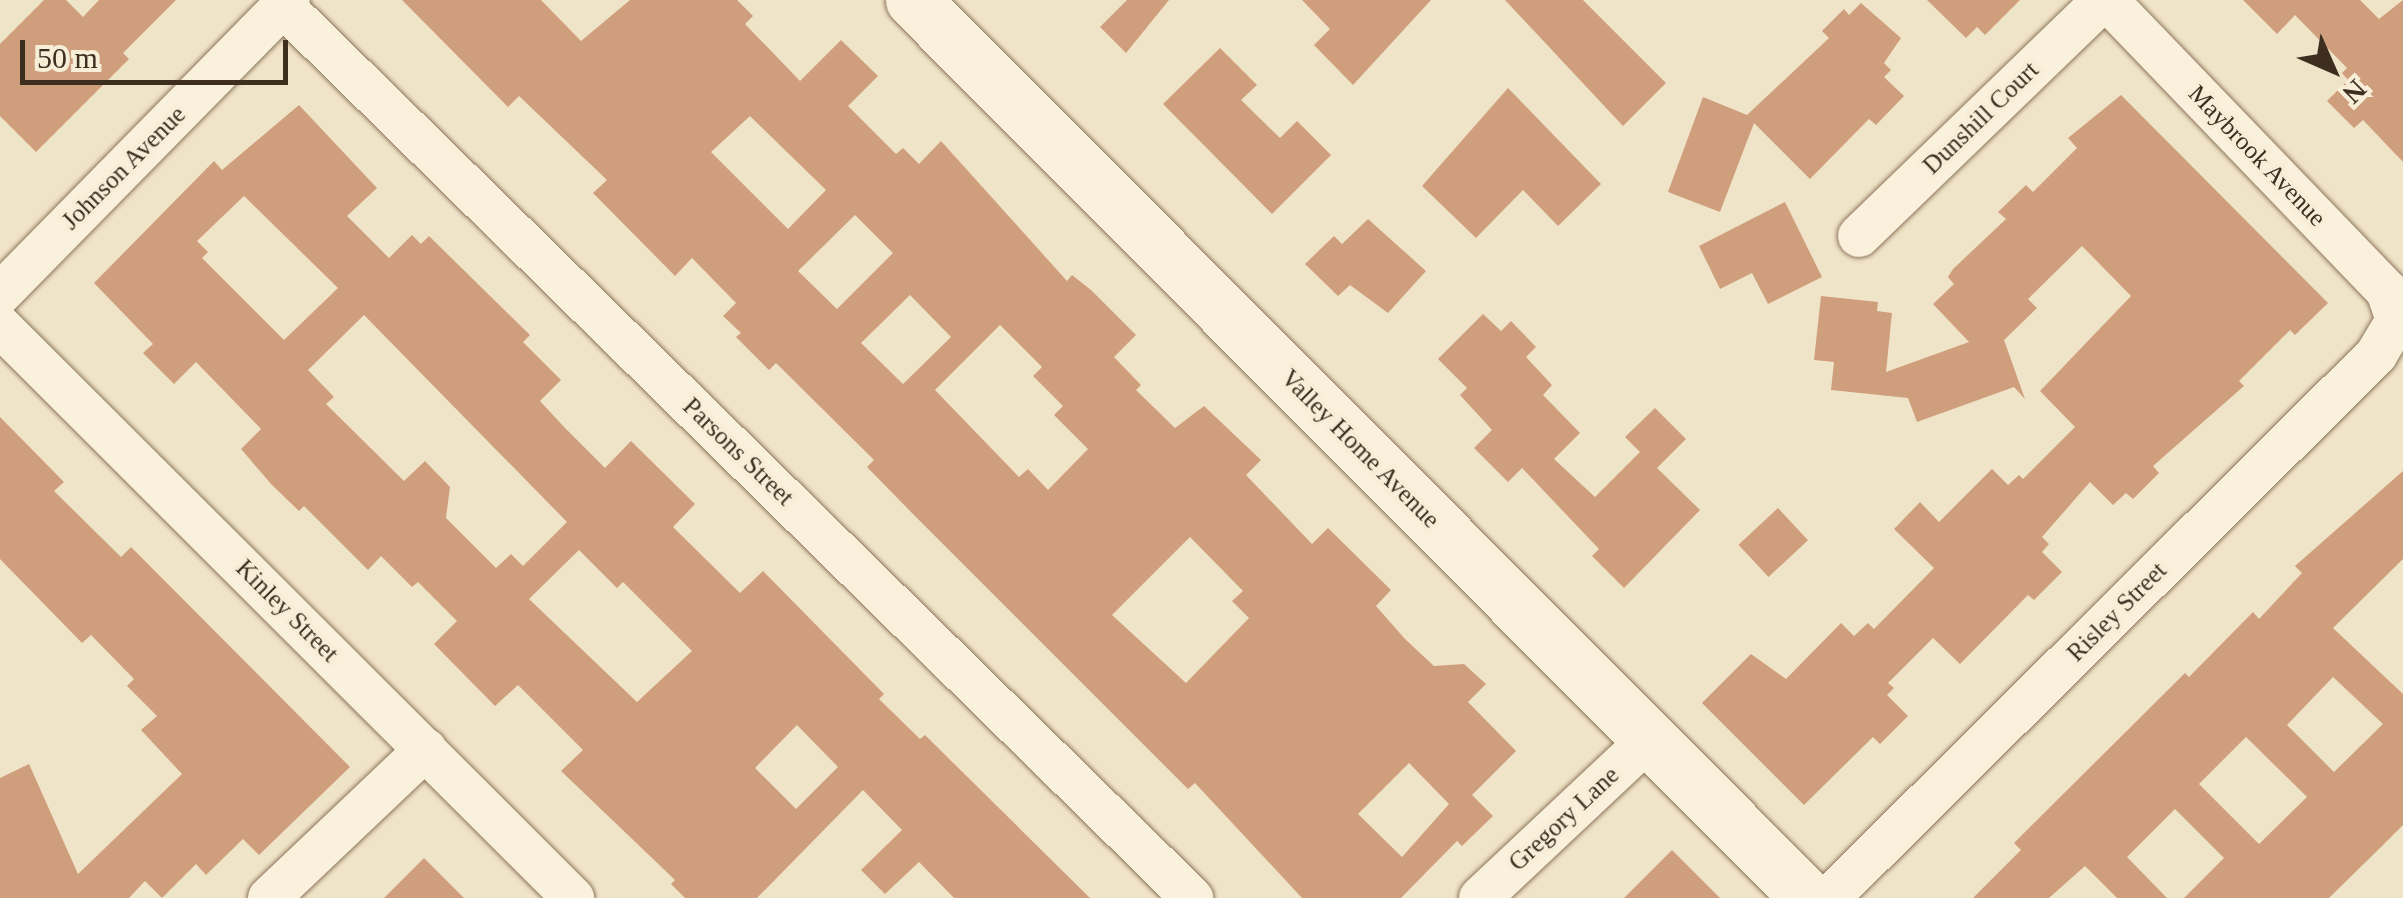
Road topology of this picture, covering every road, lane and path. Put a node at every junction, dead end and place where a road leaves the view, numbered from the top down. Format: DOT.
graph roads {
  1 [pos="913,0"];
  2 [pos="2105,0"];
  3 [pos="286,3"];
  4 [pos="1859,236"];
  5 [pos="0,294"];
  6 [pos="2396,320"];
  7 [pos="0,326"];
  8 [pos="1648,740"];
  9 [pos="426,749"];
  10 [pos="269,898"];
  11 [pos="573,898"];
  12 [pos="1192,898"];
  13 [pos="1480,898"];
  14 [pos="1808,898"];
  15 [pos="1829,898"];
  1 -- 8 [label="street, Valley Home Avenue"];
  2 -- 4 [label="street, Dunshill Court"];
  2 -- 6 [label="street, Maybrook Avenue"];
  3 -- 5 [label="street, Johnson Avenue"];
  3 -- 12 [label="street, Parsons Street"];
  6 -- 15 [label="street, Risley Street"];
  7 -- 9 [label="street, Kinley Street"];
  8 -- 13 [label="street, Gregory Lane"];
  8 -- 14 [label="street, Valley Home Avenue"];
  9 -- 10 [label="street"];
  9 -- 11 [label="street, Kinley Street"];
}
